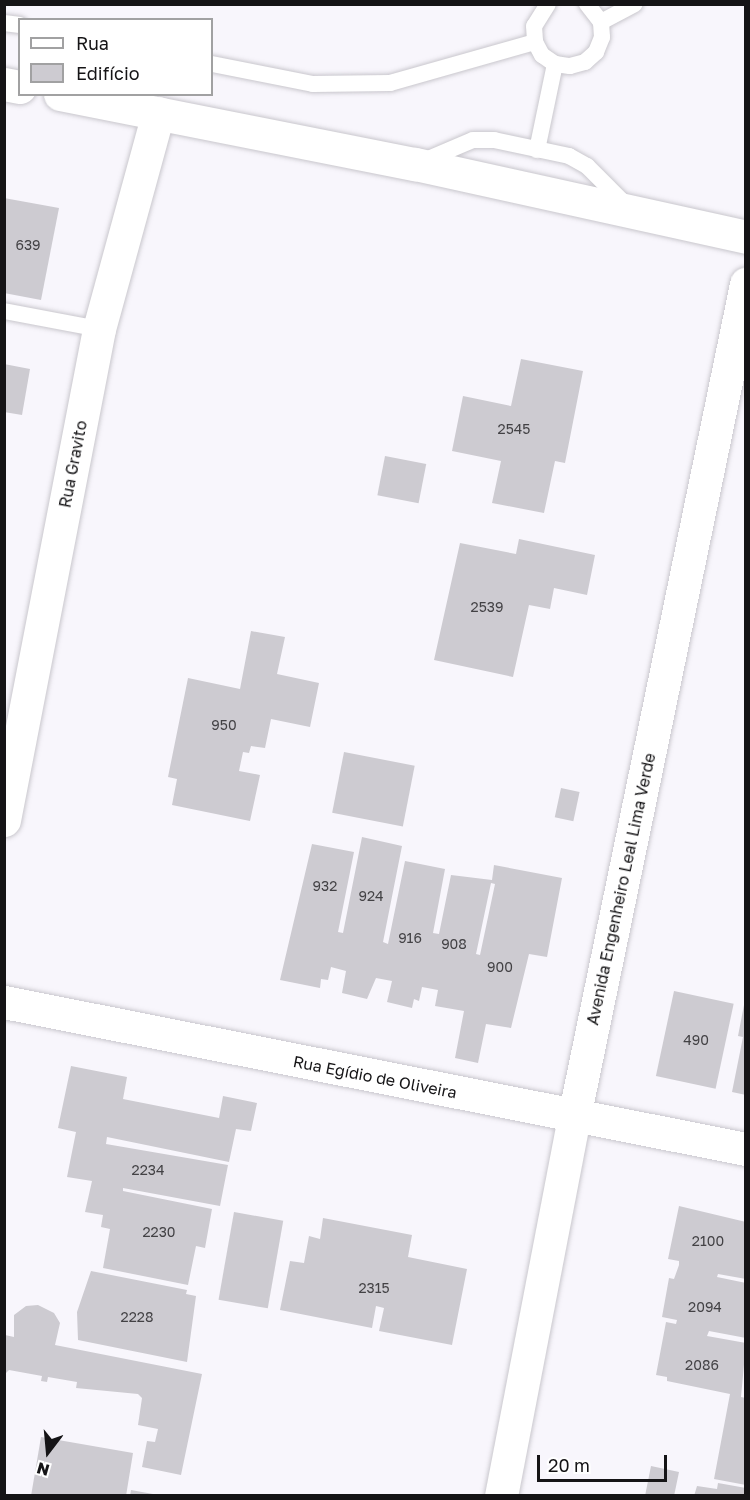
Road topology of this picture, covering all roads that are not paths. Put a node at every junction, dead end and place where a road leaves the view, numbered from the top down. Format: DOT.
graph roads {
  1 [pos="548,4"];
  2 [pos="587,4"];
  3 [pos="635,4"];
  4 [pos="601,22"];
  5 [pos="535,42"];
  6 [pos="213,64"];
  7 [pos="555,64"];
  8 [pos="71,96"];
  9 [pos="158,112"];
  10 [pos="537,150"];
  11 [pos="415,164"];
  12 [pos="633,212"];
  13 [pos="746,237"];
  14 [pos="746,284"];
  15 [pos="4,310"];
  16 [pos="99,329"];
  17 [pos="4,820"];
  18 [pos="4,1002"];
  19 [pos="574,1118"];
  20 [pos="746,1149"];
  21 [pos="501,1496"];
  1 -- 5 [label="lane"];
  2 -- 4 [label="lane"];
  3 -- 4 [label="lane"];
  4 -- 7 [label="lane"];
  5 -- 6 [label="lane"];
  5 -- 7 [label="lane"];
  7 -- 10 [label="lane"];
  8 -- 9 [label="street"];
  9 -- 11 [label="street"];
  9 -- 16 [label="street, Rua Gravito"];
  10 -- 11 [label="lane"];
  10 -- 12 [label="lane"];
  11 -- 12 [label="street"];
  12 -- 13 [label="street"];
  14 -- 19 [label="street, Avenida Engenheiro Leal Lima Verde"];
  15 -- 16 [label="lane"];
  16 -- 17 [label="street, Rua Gravito"];
  18 -- 19 [label="street, Rua Egídio de Oliveira"];
  19 -- 20 [label="street, Rua Egídio de Oliveira"];
  19 -- 21 [label="street, Avenida Engenheiro Leal Lima Verde"];
}
